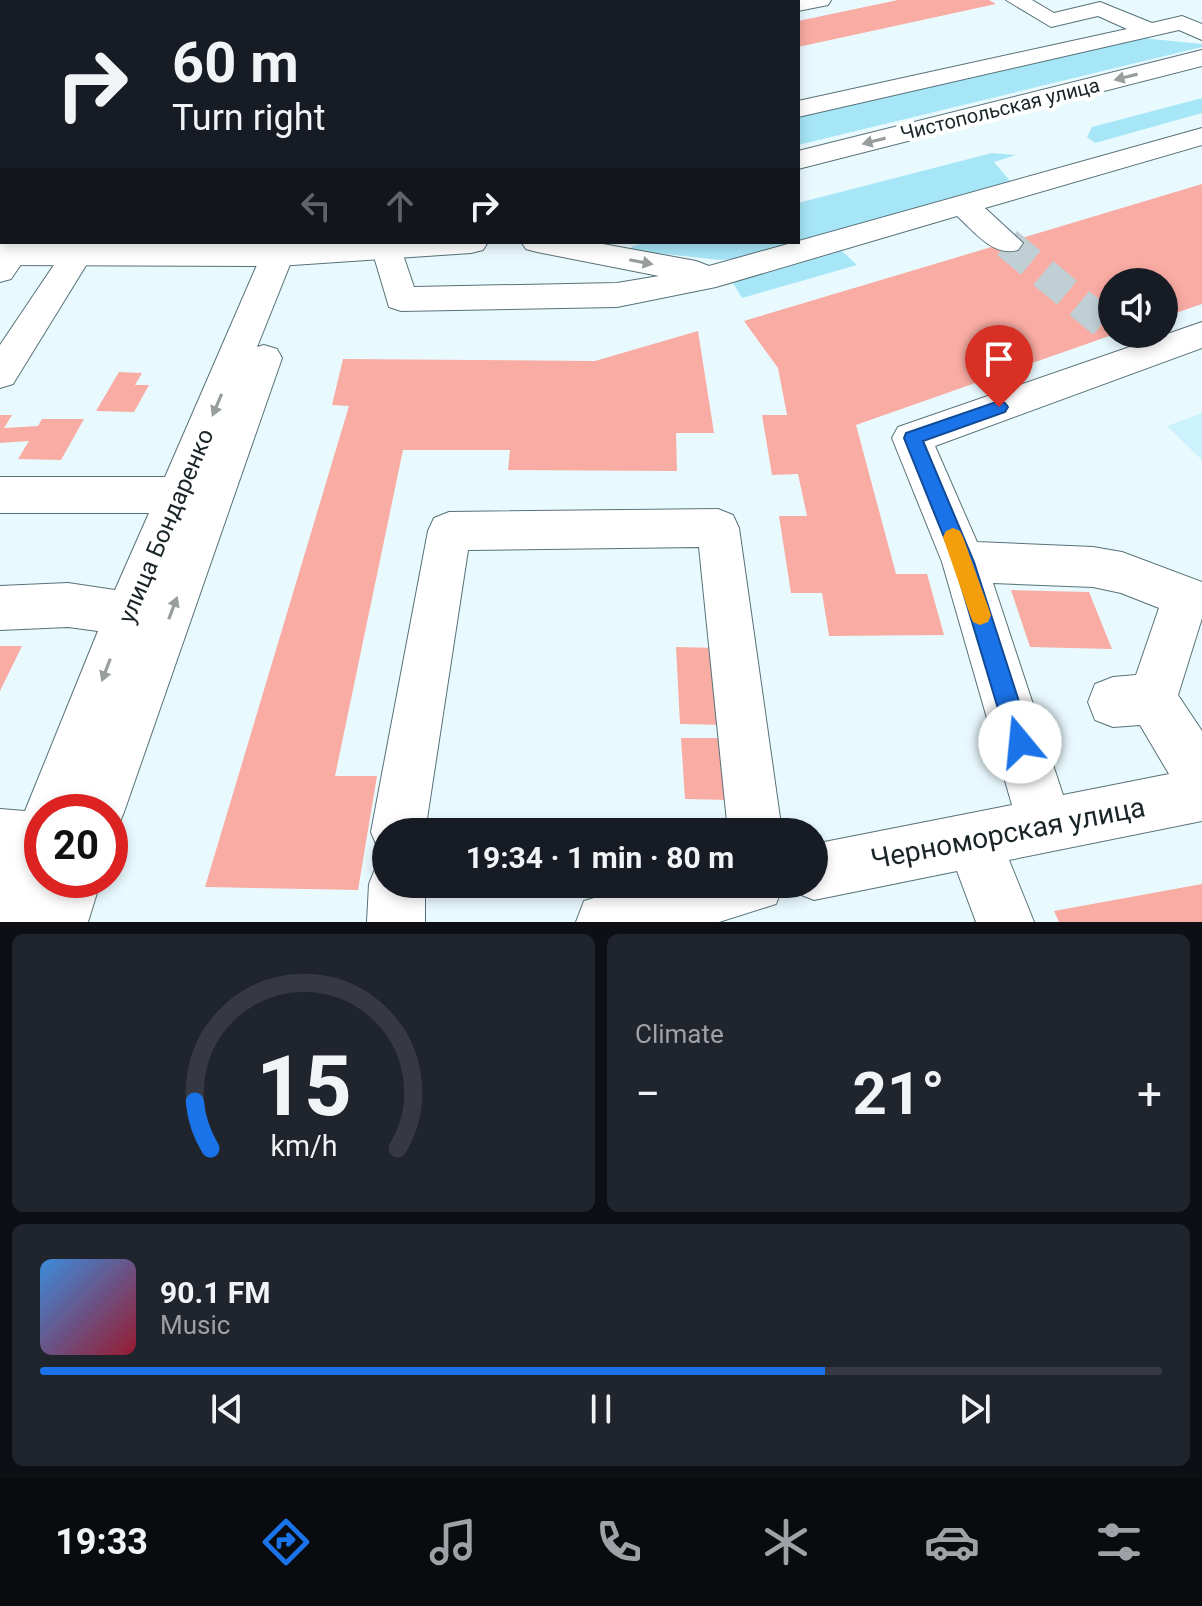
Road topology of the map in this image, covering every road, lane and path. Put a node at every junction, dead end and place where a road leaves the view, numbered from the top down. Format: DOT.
graph roads {
  1 [pos="820,0"];
  2 [pos="1017,0"];
  3 [pos="1193,0"];
  4 [pos="800,4"];
  5 [pos="1101,9"];
  6 [pos="1195,25"];
  7 [pos="1149,30"];
  8 [pos="1202,58"];
  9 [pos="1202,82"];
  10 [pos="800,109"];
  11 [pos="1202,136"];
  12 [pos="800,159"];
  13 [pos="800,183"];
  14 [pos="970,202"];
  15 [pos="1016,240"];
  16 [pos="450,244"];
  17 [pos="548,244"];
  18 [pos="3,247"];
  19 [pos="293,248"];
  20 [pos="388,250"];
  21 [pos="77,254"];
  22 [pos="716,276"];
  23 [pos="1202,335"];
  24 [pos="0,374"];
  25 [pos="0,495"];
  26 [pos="179,495"];
  27 [pos="964,562"];
  28 [pos="0,608"];
  29 [pos="128,614"];
  30 [pos="1202,778"];
  31 [pos="58,794"];
  32 [pos="103,794"];
  33 [pos="1202,794"];
  34 [pos="400,818"];
  35 [pos="753,818"];
  36 [pos="1046,826"];
  37 [pos="0,837"];
  38 [pos="24,838"];
  39 [pos="973,839"];
  40 [pos="828,869"];
  41 [pos="24,881"];
  42 [pos="67,898"];
  43 [pos="397,898"];
  44 [pos="700,898"];
  45 [pos="7,922"];
  46 [pos="59,922"];
  47 [pos="396,922"];
  48 [pos="605,922"];
  49 [pos="1005,922"];
  1 -- 4 [label="street"];
  2 -- 5 [label="street"];
  3 -- 5 [label="street"];
  5 -- 7 [label="street"];
  6 -- 7 [label="street"];
  7 -- 10 [label="street"];
  8 -- 12 [label="main road, Чистопольская улица, one-way"];
  9 -- 13 [label="main road, Чистопольская улица"];
  11 -- 14 [label="street"];
  14 -- 15 [label="street"];
  14 -- 22 [label="street"];
  16 -- 20 [label="main road"];
  17 -- 22 [label="street, one-way"];
  18 -- 21 [label="main road"];
  19 -- 20 [label="main road"];
  19 -- 21 [label="main road"];
  19 -- 26 [label="street, улица Бондаренко, one-way"];
  32 -- 19 [label="street, улица Бондаренко, one-way"];
  20 -- 22 [label="street"];
  21 -- 24 [label="street"];
  23 -- 27 [label="street"];
  25 -- 26 [label="street"];
  26 -- 29 [label="street, улица Бондаренко"];
  27 -- 30 [label="street"];
  27 -- 36 [label="street"];
  28 -- 29 [label="street"];
  29 -- 31 [label="street, улица Бондаренко, one-way"];
  33 -- 36 [label="street, Черноморская улица"];
  34 -- 35 [label="street"];
  36 -- 39 [label="street, Черноморская улица"];
  37 -- 38 [label="street"];
  39 -- 40 [label="street, Черноморская улица"];
  39 -- 49 [label="street"];
  41 -- 45 [label="street"];
  42 -- 46 [label="street"];
  43 -- 47 [label="street"];
  44 -- 48 [label="street"];
}
